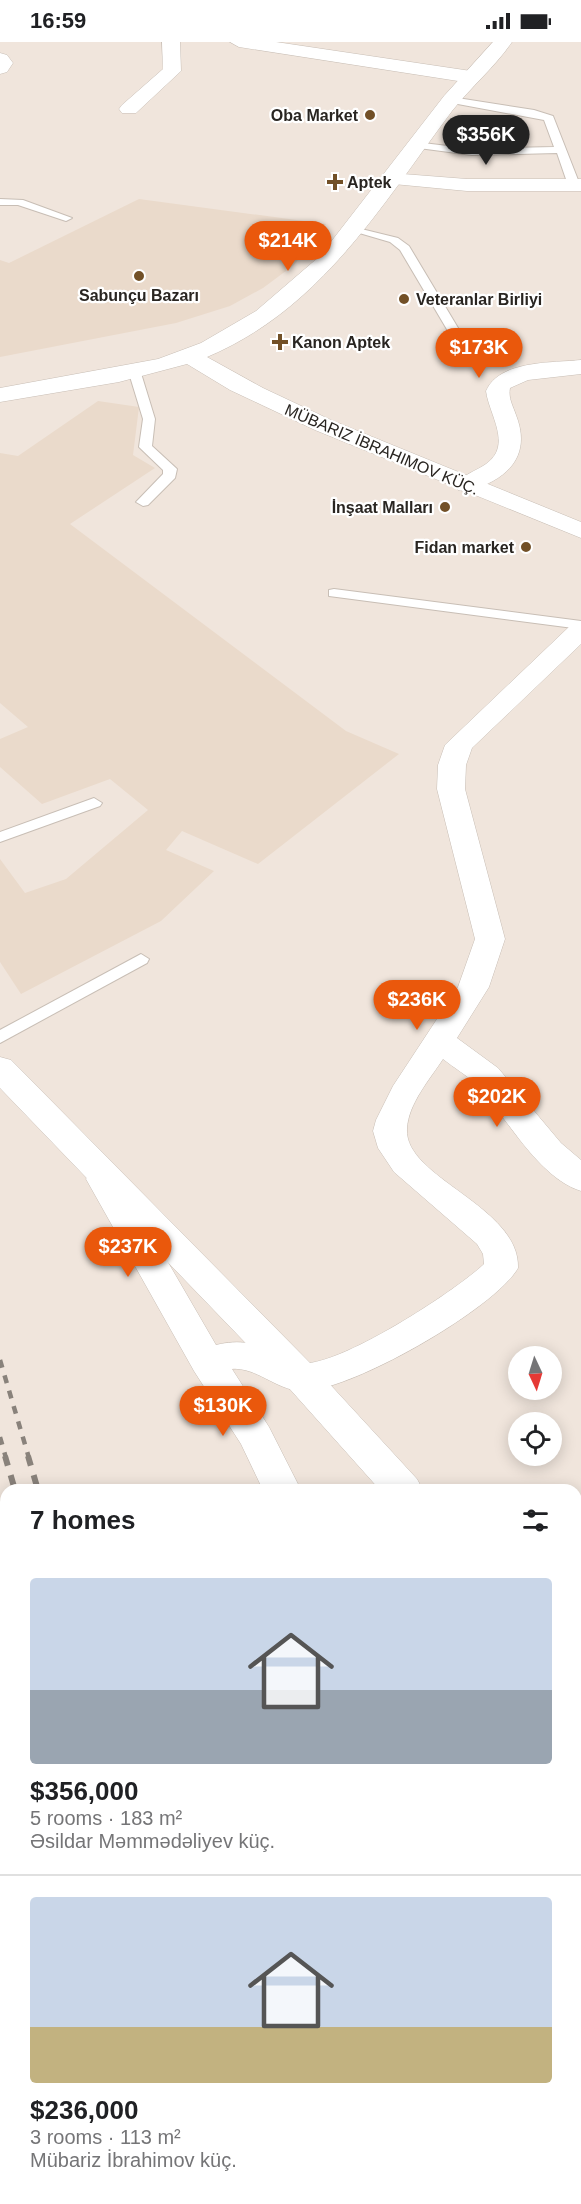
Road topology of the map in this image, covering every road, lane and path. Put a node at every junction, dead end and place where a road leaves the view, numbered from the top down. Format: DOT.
graph roads {
  1 [pos="171,42"];
  2 [pos="239,42"];
  3 [pos="503,42"];
  4 [pos="0,59"];
  5 [pos="0,68"];
  6 [pos="471,77"];
  7 [pos="451,100"];
  8 [pos="129,109"];
  9 [pos="415,145"];
  10 [pos="561,150"];
  11 [pos="390,179"];
  12 [pos="577,185"];
  13 [pos="0,202"];
  14 [pos="66,218"];
  15 [pos="353,228"];
  16 [pos="464,348"];
  17 [pos="189,356"];
  18 [pos="581,367"];
  19 [pos="134,370"];
  20 [pos="0,394"];
  21 [pos="467,485"];
  22 [pos="143,502"];
  23 [pos="581,531"];
  24 [pos="334,593"];
  25 [pos="581,628"];
  26 [pos="94,803"];
  27 [pos="0,819"];
  28 [pos="4,835"];
  29 [pos="141,958"];
  30 [pos="0,1037"];
  31 [pos="440,1041"];
  32 [pos="0,1068"];
  33 [pos="96,1167"];
  34 [pos="581,1179"];
  35 [pos="207,1361"];
  36 [pos="301,1377"];
  37 [pos="279,1484"];
  38 [pos="399,1484"];
  1 -- 8 [label="street"];
  2 -- 6 [label="street"];
  3 -- 6 [label="street"];
  4 -- 5 [label="street"];
  6 -- 7 [label="street"];
  7 -- 9 [label="street"];
  7 -- 10 [label="lane"];
  9 -- 10 [label="lane"];
  9 -- 11 [label="street"];
  10 -- 12 [label="lane"];
  11 -- 12 [label="street"];
  11 -- 15 [label="street"];
  13 -- 14 [label="lane"];
  15 -- 16 [label="lane"];
  15 -- 17 [label="street"];
  17 -- 19 [label="street"];
  17 -- 21 [label="street, MÜBARIZ İBRAHIMOV KÜÇ."];
  18 -- 21 [label="street"];
  19 -- 20 [label="street"];
  19 -- 22 [label="lane"];
  21 -- 23 [label="street, MÜBARIZ İBRAHIMOV KÜÇ."];
  24 -- 25 [label="lane"];
  25 -- 31 [label="street"];
  26 -- 28 [label="lane"];
  27 -- 28 [label="lane"];
  29 -- 30 [label="lane"];
  31 -- 34 [label="street"];
  31 -- 36 [label="street"];
  32 -- 33 [label="street"];
  33 -- 35 [label="street"];
  33 -- 36 [label="street"];
  35 -- 36 [label="street"];
  35 -- 37 [label="street"];
  36 -- 38 [label="street"];
}
